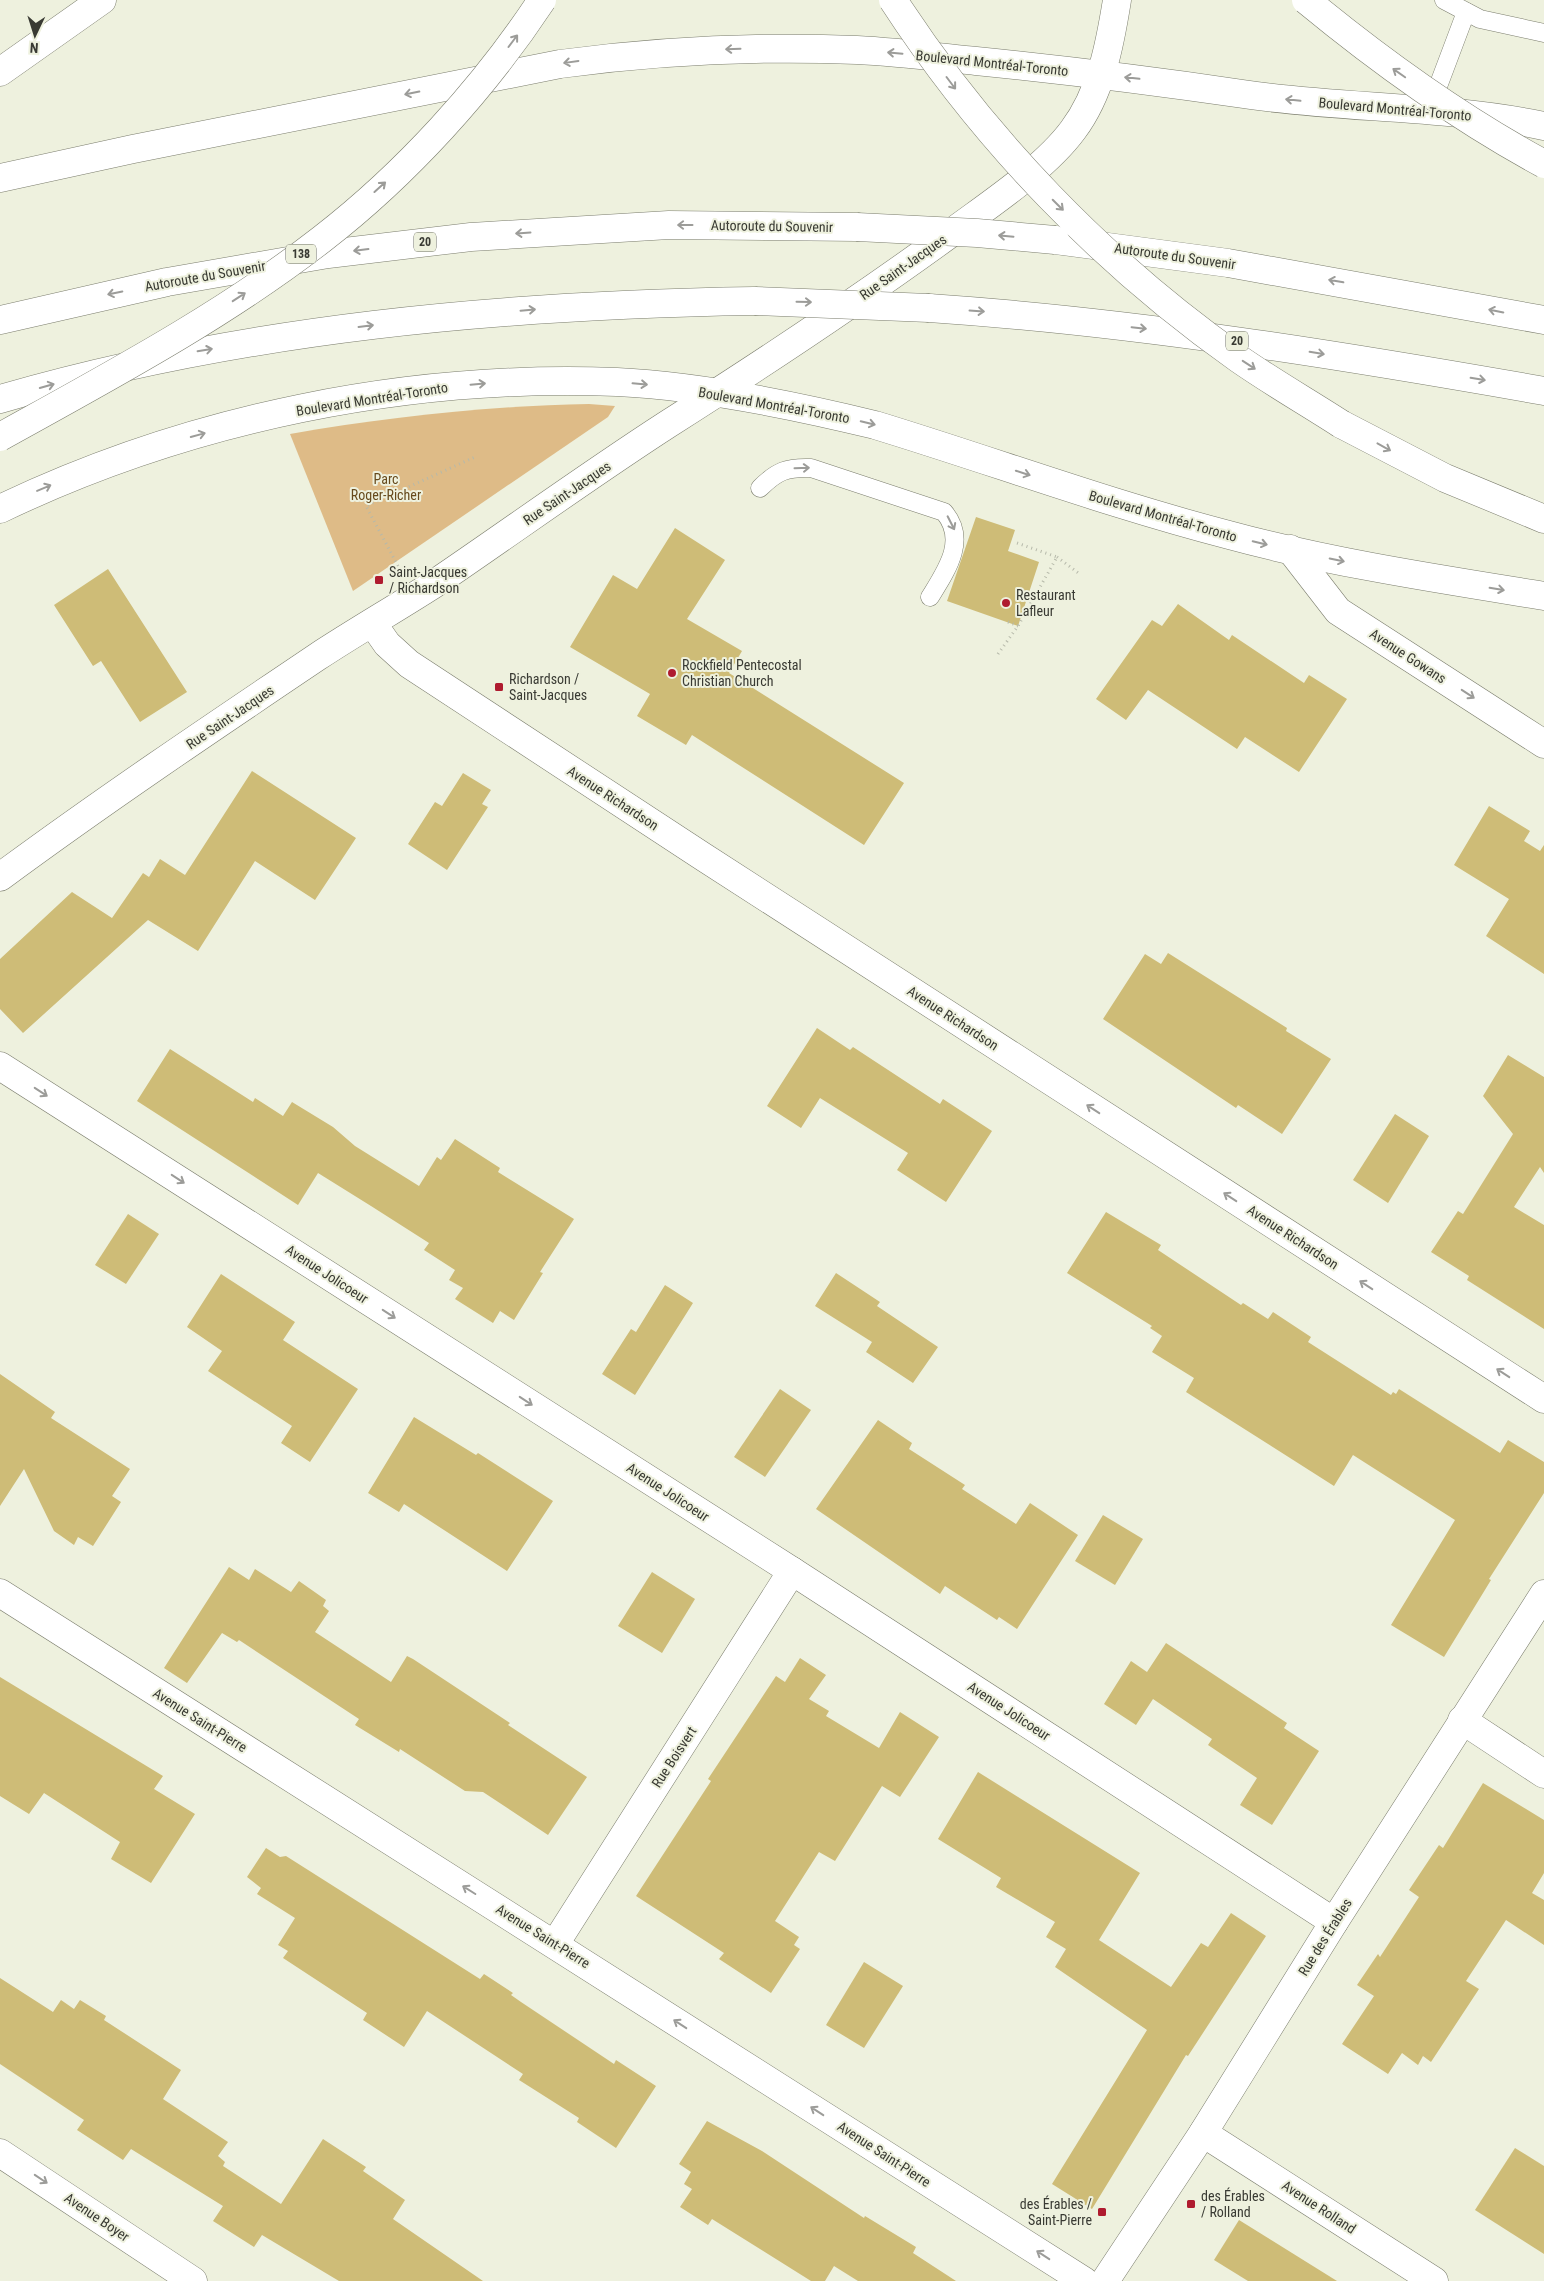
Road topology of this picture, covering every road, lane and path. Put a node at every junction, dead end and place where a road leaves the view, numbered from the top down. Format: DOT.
graph roads {
  1 [pos="102,0"];
  2 [pos="542,0"];
  3 [pos="893,0"];
  4 [pos="1117,0"];
  5 [pos="1306,0"];
  6 [pos="1444,0"];
  7 [pos="1466,12"];
  8 [pos="1544,34"];
  9 [pos="0,72"];
  10 [pos="1100,75"];
  11 [pos="1429,111"];
  12 [pos="1544,126"];
  13 [pos="1544,164"];
  14 [pos="0,178"];
  15 [pos="0,320"];
  16 [pos="1544,320"];
  17 [pos="1544,391"];
  18 [pos="717,394"];
  19 [pos="0,400"];
  20 [pos="0,436"];
  21 [pos="475,457"];
  22 [pos="760,488"];
  23 [pos="0,509"];
  24 [pos="1544,519"];
  25 [pos="1017,543"];
  26 [pos="1290,550"];
  27 [pos="1057,557"];
  28 [pos="398,567"];
  29 [pos="1081,575"];
  30 [pos="1544,596"];
  31 [pos="930,597"];
  32 [pos="1008,622"];
  33 [pos="373,624"];
  34 [pos="1018,626"];
  35 [pos="998,654"];
  36 [pos="1544,744"];
  37 [pos="0,877"];
  38 [pos="0,1066"];
  39 [pos="1544,1399"];
  40 [pos="792,1571"];
  41 [pos="0,1593"];
  42 [pos="1544,1594"];
  43 [pos="1462,1720"];
  44 [pos="1544,1774"];
  45 [pos="1334,1922"];
  46 [pos="555,1944"];
  47 [pos="1204,2133"];
  48 [pos="1,2156"];
  49 [pos="193,2281"];
  50 [pos="1084,2281"];
  51 [pos="1105,2281"];
  52 [pos="1434,2281"];
  1 -- 9 [label="main road"];
  20 -- 2 [label="main road, 138, one-way, bridge"];
  3 -- 24 [label="main road, one-way, bridge"];
  4 -- 10 [label="main road, Rue Saint-Jacques"];
  13 -- 5 [label="main road, one-way, bridge"];
  6 -- 7 [label="lane"];
  7 -- 8 [label="lane"];
  7 -- 11 [label="lane"];
  11 -- 10 [label="main road, Boulevard Montréal-Toronto, one-way"];
  10 -- 14 [label="main road, Boulevard Montréal-Toronto, one-way"];
  10 -- 18 [label="main road, Rue Saint-Jacques"];
  11 -- 12 [label="main road, Boulevard Montréal-Toronto"];
  16 -- 15 [label="main road, Autoroute du Souvenir / 20, one-way, bridge"];
  19 -- 17 [label="main road, 20, one-way, bridge"];
  23 -- 18 [label="main road, Boulevard Montréal-Toronto, one-way"];
  18 -- 26 [label="main road, Boulevard Montréal-Toronto, one-way"];
  18 -- 33 [label="main road, Rue Saint-Jacques"];
  21 -- 28 [label="path"];
  22 -- 31 [label="lane, one-way"];
  25 -- 27 [label="path"];
  26 -- 30 [label="main road, Boulevard Montréal-Toronto, one-way"];
  26 -- 36 [label="main road, Avenue Gowans, one-way"];
  27 -- 29 [label="path"];
  27 -- 34 [label="path"];
  32 -- 34 [label="path"];
  33 -- 37 [label="main road, Rue Saint-Jacques"];
  39 -- 33 [label="main road, Avenue Richardson, one-way"];
  34 -- 35 [label="path"];
  38 -- 40 [label="main road, Avenue Jolicoeur, one-way"];
  40 -- 45 [label="main road, Avenue Jolicoeur"];
  40 -- 46 [label="main road, Rue Boisvert"];
  46 -- 41 [label="main road, Avenue Saint-Pierre, one-way"];
  42 -- 43 [label="main road, Rue des Érables"];
  43 -- 44 [label="main road"];
  43 -- 45 [label="main road, Rue des Érables"];
  45 -- 47 [label="main road, Rue des Érables"];
  50 -- 46 [label="main road, Avenue Saint-Pierre, one-way"];
  47 -- 51 [label="main road, Rue des Érables"];
  47 -- 52 [label="main road, Avenue Rolland"];
  48 -- 49 [label="main road, Avenue Boyer, one-way"];
}
